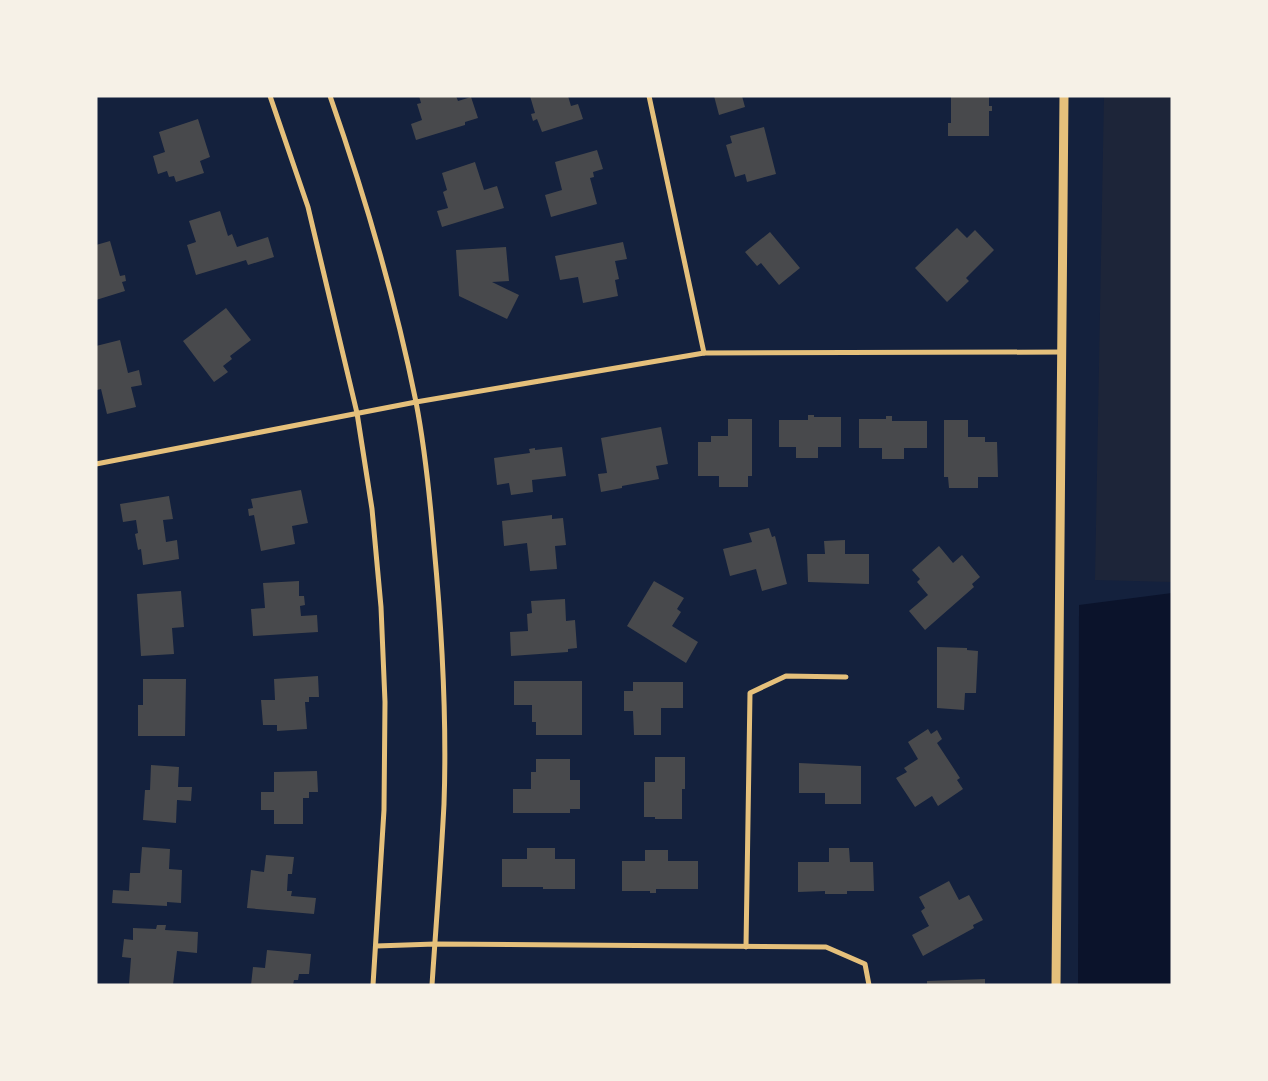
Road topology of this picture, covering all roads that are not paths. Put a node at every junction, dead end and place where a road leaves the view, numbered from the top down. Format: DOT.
graph roads {
  1 [pos="270,96"];
  2 [pos="330,96"];
  3 [pos="649,96"];
  4 [pos="1064,96"];
  5 [pos="1062,352"];
  6 [pos="704,353"];
  7 [pos="416,402"];
  8 [pos="358,413"];
  9 [pos="96,464"];
  10 [pos="846,677"];
  11 [pos="435,944"];
  12 [pos="376,946"];
  13 [pos="746,948"];
  14 [pos="373,985"];
  15 [pos="432,985"];
  16 [pos="869,985"];
  17 [pos="1056,985"];
  1 -- 8 [label="street"];
  2 -- 7 [label="street"];
  3 -- 6 [label="street"];
  4 -- 5 [label="street"];
  5 -- 6 [label="street"];
  5 -- 17 [label="street"];
  6 -- 7 [label="street"];
  7 -- 8 [label="street"];
  7 -- 11 [label="street"];
  8 -- 9 [label="street"];
  8 -- 12 [label="street"];
  10 -- 13 [label="street"];
  11 -- 12 [label="street"];
  11 -- 13 [label="street"];
  11 -- 15 [label="street"];
  12 -- 14 [label="street"];
  13 -- 16 [label="street"];
}
